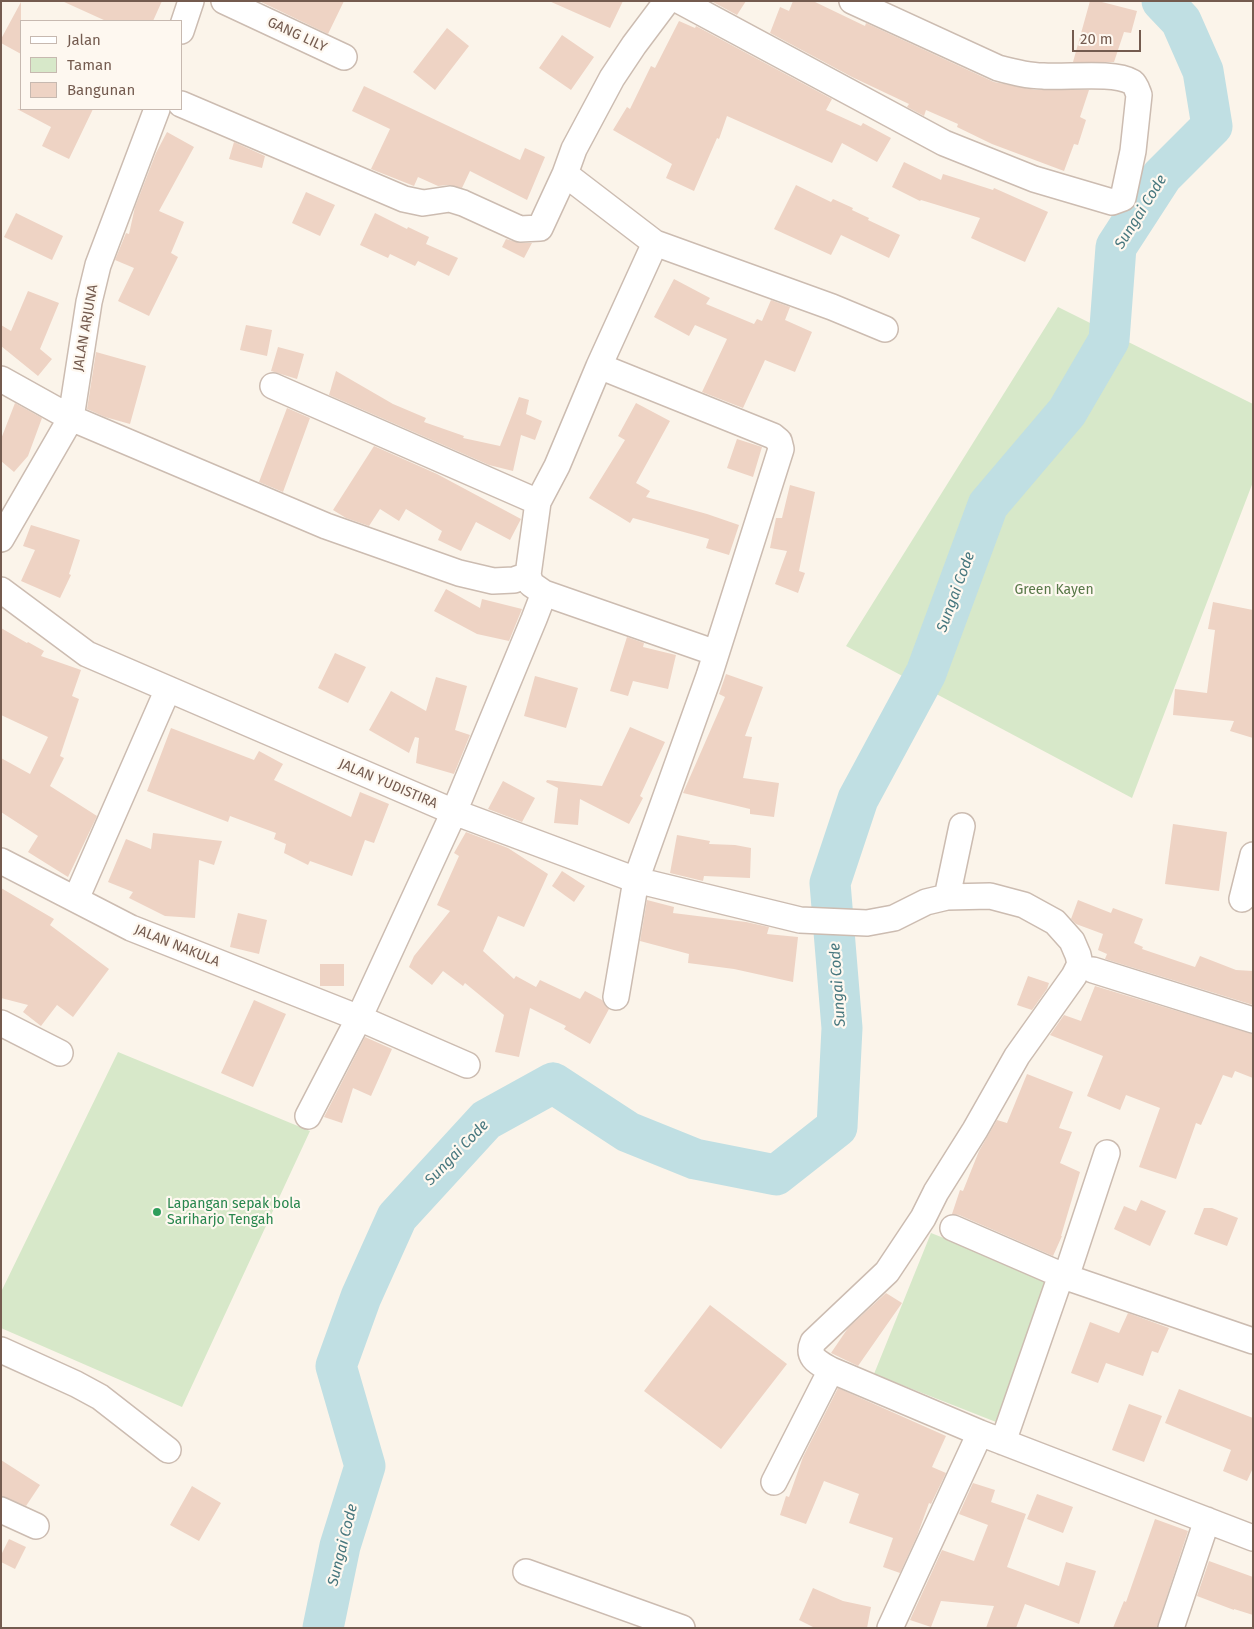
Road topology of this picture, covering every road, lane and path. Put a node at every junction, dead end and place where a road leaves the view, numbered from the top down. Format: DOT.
graph roads {
  1 [pos="191,1"];
  2 [pos="224,1"];
  3 [pos="667,1"];
  4 [pos="680,1"];
  5 [pos="860,3"];
  6 [pos="182,28"];
  7 [pos="344,57"];
  8 [pos="182,104"];
  9 [pos="157,110"];
  10 [pos="565,174"];
  11 [pos="655,243"];
  12 [pos="884,329"];
  13 [pos="599,366"];
  14 [pos="1,378"];
  15 [pos="273,386"];
  16 [pos="71,418"];
  17 [pos="538,502"];
  18 [pos="1,539"];
  19 [pos="536,584"];
  20 [pos="1,590"];
  21 [pos="716,653"];
  22 [pos="168,689"];
  23 [pos="454,812"];
  24 [pos="962,826"];
  25 [pos="1253,855"];
  26 [pos="1,861"];
  27 [pos="636,880"];
  28 [pos="947,897"];
  29 [pos="76,899"];
  30 [pos="1242,899"];
  31 [pos="1094,970"];
  32 [pos="616,997"];
  33 [pos="359,1018"];
  34 [pos="1253,1020"];
  35 [pos="1,1023"];
  36 [pos="60,1053"];
  37 [pos="467,1065"];
  38 [pos="308,1116"];
  39 [pos="1107,1154"];
  40 [pos="953,1228"];
  41 [pos="1063,1276"];
  42 [pos="1252,1337"];
  43 [pos="1,1350"];
  44 [pos="831,1370"];
  45 [pos="980,1432"];
  46 [pos="1003,1442"];
  47 [pos="168,1450"];
  48 [pos="774,1482"];
  49 [pos="1,1510"];
  50 [pos="1207,1520"];
  51 [pos="36,1526"];
  52 [pos="1253,1538"];
  53 [pos="526,1572"];
  54 [pos="682,1628"];
  55 [pos="890,1628"];
  56 [pos="1172,1628"];
  1 -- 6 [label="street"];
  2 -- 7 [label="street, GANG LILY"];
  3 -- 10 [label="street"];
  4 -- 5 [label="street"];
  8 -- 10 [label="street"];
  9 -- 16 [label="street, JALAN ARJUNA"];
  10 -- 11 [label="street"];
  11 -- 12 [label="street"];
  11 -- 13 [label="street"];
  13 -- 17 [label="street"];
  13 -- 21 [label="street"];
  14 -- 16 [label="street"];
  15 -- 17 [label="street"];
  16 -- 18 [label="street, JALAN ARJUNA"];
  16 -- 19 [label="street"];
  17 -- 19 [label="street"];
  19 -- 21 [label="street"];
  19 -- 23 [label="street"];
  20 -- 22 [label="street, JALAN YUDISTIRA"];
  21 -- 27 [label="street"];
  22 -- 23 [label="street, JALAN YUDISTIRA"];
  22 -- 29 [label="street"];
  23 -- 27 [label="street, JALAN YUDISTIRA"];
  23 -- 33 [label="street"];
  24 -- 28 [label="street"];
  25 -- 30 [label="street"];
  26 -- 29 [label="street, JALAN NAKULA"];
  27 -- 28 [label="street, JALAN YUDISTIRA"];
  27 -- 32 [label="street"];
  28 -- 44 [label="street, JALAN YUDISTIRA"];
  29 -- 33 [label="street, JALAN NAKULA"];
  31 -- 34 [label="street"];
  33 -- 37 [label="street, JALAN NAKULA"];
  33 -- 38 [label="street"];
  35 -- 36 [label="street"];
  39 -- 41 [label="street"];
  40 -- 41 [label="street"];
  41 -- 42 [label="street"];
  41 -- 46 [label="street"];
  43 -- 47 [label="street"];
  44 -- 45 [label="street"];
  44 -- 48 [label="street"];
  45 -- 46 [label="street"];
  45 -- 55 [label="street"];
  46 -- 50 [label="street"];
  49 -- 51 [label="street"];
  50 -- 52 [label="street"];
  50 -- 56 [label="street"];
  53 -- 54 [label="street"];
}
